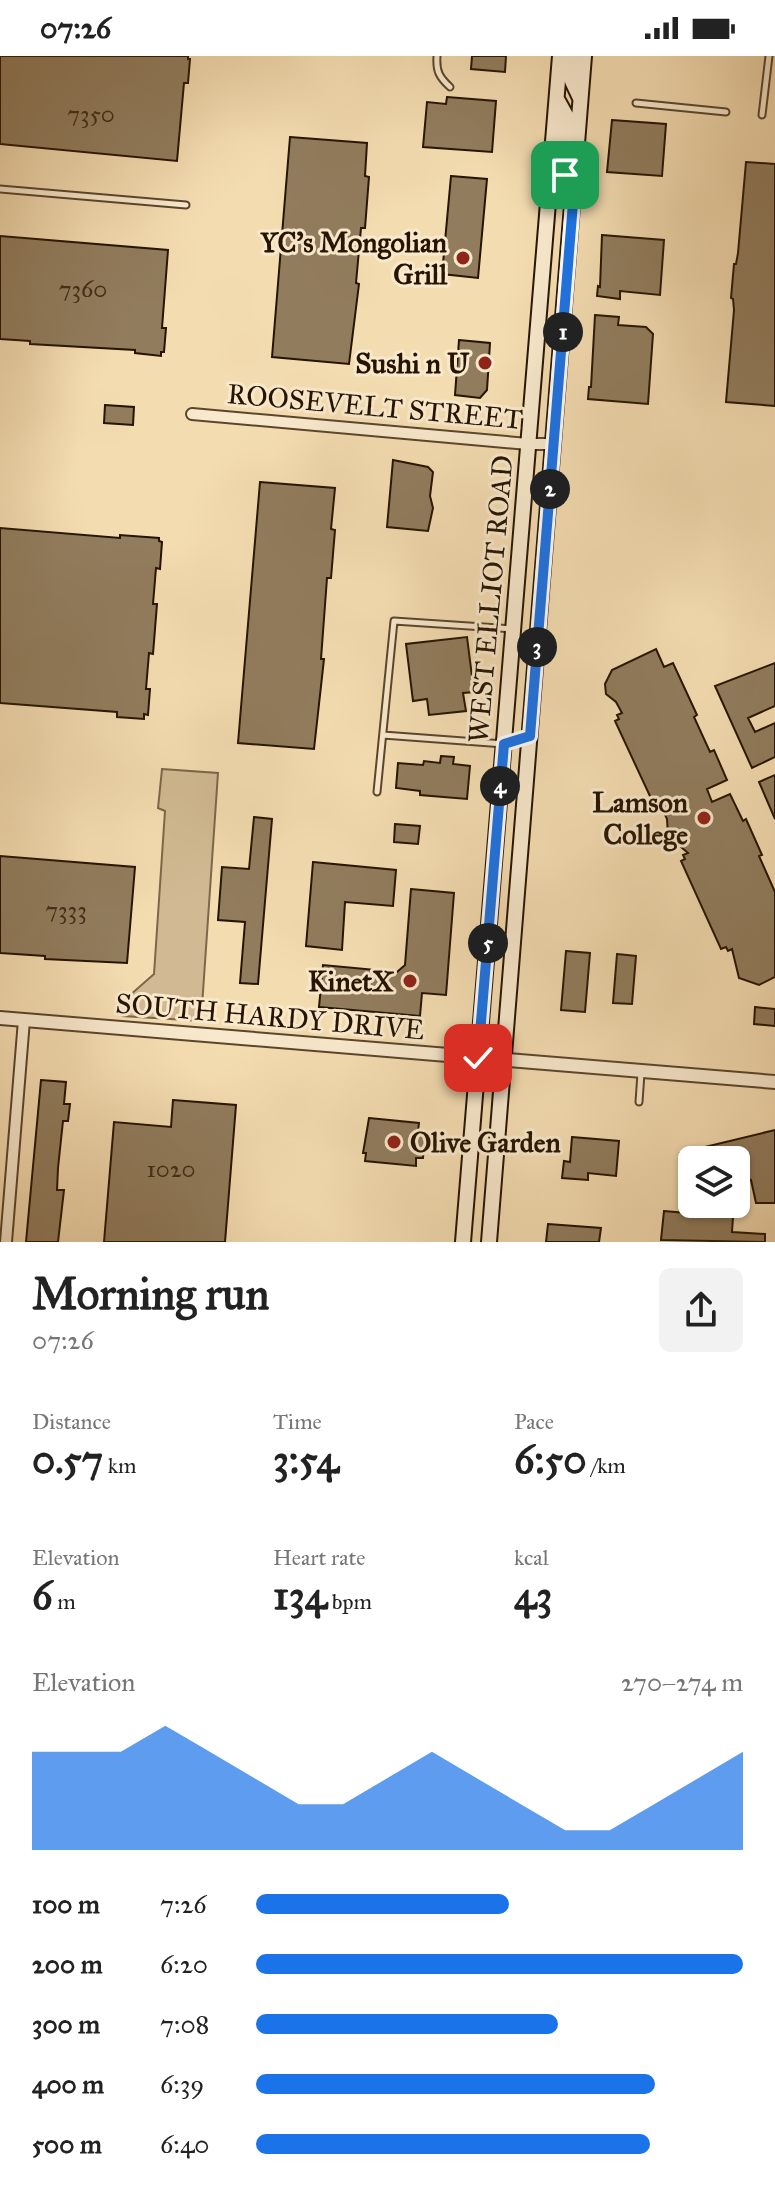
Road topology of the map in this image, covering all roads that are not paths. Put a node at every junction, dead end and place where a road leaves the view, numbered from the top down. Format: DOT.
graph roads {
  1 [pos="437,56"];
  2 [pos="560,56"];
  3 [pos="574,56"];
  4 [pos="584,56"];
  5 [pos="769,56"];
  6 [pos="450,87"];
  7 [pos="557,99"];
  8 [pos="580,99"];
  9 [pos="636,103"];
  10 [pos="726,112"];
  11 [pos="762,115"];
  12 [pos="0,189"];
  13 [pos="573,203"];
  14 [pos="186,205"];
  15 [pos="192,414"];
  16 [pos="528,444"];
  17 [pos="553,444"];
  18 [pos="513,629"];
  19 [pos="383,735"];
  20 [pos="530,736"];
  21 [pos="504,744"];
  22 [pos="377,792"];
  23 [pos="0,1018"];
  24 [pos="24,1020"];
  25 [pos="478,1058"];
  26 [pos="503,1060"];
  27 [pos="641,1072"];
  28 [pos="775,1082"];
  29 [pos="639,1102"];
  30 [pos="6,1242"];
  31 [pos="463,1242"];
  32 [pos="489,1242"];
  1 -- 6 [label="lane"];
  2 -- 7 [label="main road, WEST ELLIOT ROAD"];
  3 -- 8 [label="main road"];
  4 -- 8 [label="main road, WEST ELLIOT ROAD"];
  5 -- 11 [label="lane"];
  7 -- 13 [label="main road"];
  7 -- 16 [label="main road, WEST ELLIOT ROAD"];
  8 -- 13 [label="main road, WEST ELLIOT ROAD"];
  9 -- 10 [label="lane"];
  12 -- 14 [label="lane"];
  13 -- 17 [label="main road, WEST ELLIOT ROAD"];
  15 -- 16 [label="street, ROOSEVELT STREET"];
  16 -- 17 [label="street, ROOSEVELT STREET"];
  16 -- 18 [label="main road, WEST ELLIOT ROAD"];
  17 -- 20 [label="main road, WEST ELLIOT ROAD"];
  18 -- 19 [label="lane"];
  18 -- 21 [label="main road, WEST ELLIOT ROAD"];
  19 -- 21 [label="lane"];
  19 -- 22 [label="lane"];
  20 -- 21 [label="lane"];
  20 -- 26 [label="main road, WEST ELLIOT ROAD"];
  21 -- 25 [label="main road, WEST ELLIOT ROAD"];
  23 -- 24 [label="street, SOUTH HARDY DRIVE"];
  24 -- 25 [label="street, SOUTH HARDY DRIVE"];
  24 -- 30 [label="street"];
  25 -- 26 [label="street, SOUTH HARDY DRIVE"];
  25 -- 31 [label="main road, WEST ELLIOT ROAD"];
  26 -- 27 [label="street, SOUTH HARDY DRIVE"];
  26 -- 32 [label="main road, WEST ELLIOT ROAD"];
  27 -- 28 [label="street, SOUTH HARDY DRIVE"];
  27 -- 29 [label="lane"];
}
